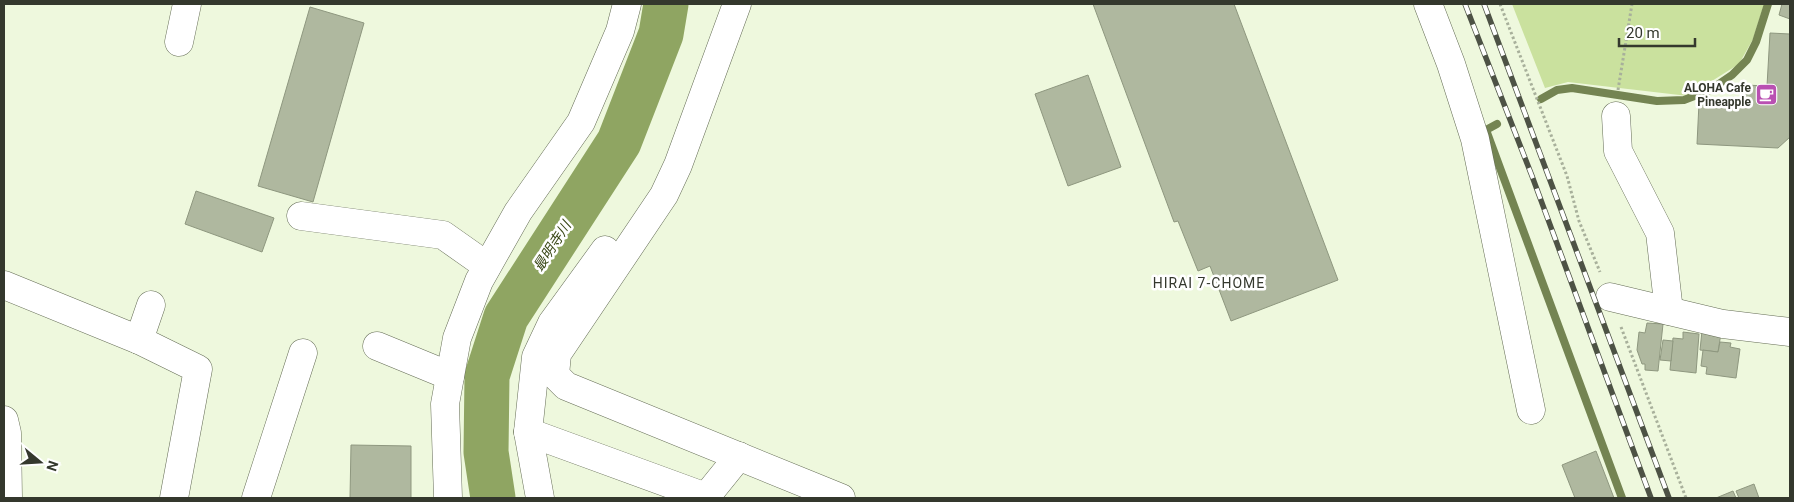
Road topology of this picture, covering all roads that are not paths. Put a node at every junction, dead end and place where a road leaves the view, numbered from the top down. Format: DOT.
graph roads {
  1 [pos="187,4"];
  2 [pos="627,4"];
  3 [pos="720,4"];
  4 [pos="737,4"];
  5 [pos="1428,4"];
  6 [pos="180,42"];
  7 [pos="1617,104"];
  8 [pos="301,216"];
  9 [pos="487,266"];
  10 [pos="4,286"];
  11 [pos="1610,298"];
  12 [pos="151,305"];
  13 [pos="1669,311"];
  14 [pos="1790,332"];
  15 [pos="138,340"];
  16 [pos="377,346"];
  17 [pos="303,353"];
  18 [pos="450,376"];
  19 [pos="1531,410"];
  20 [pos="4,420"];
  21 [pos="528,432"];
  22 [pos="739,456"];
  23 [pos="8,498"];
  24 [pos="174,498"];
  25 [pos="256,498"];
  26 [pos="448,498"];
  27 [pos="540,498"];
  28 [pos="705,498"];
  29 [pos="841,498"];
  1 -- 6 [label="street"];
  2 -- 9 [label="street"];
  3 -- 21 [label="street"];
  4 -- 22 [label="street"];
  5 -- 19 [label="street"];
  7 -- 13 [label="street"];
  8 -- 9 [label="street"];
  9 -- 18 [label="street"];
  10 -- 15 [label="street"];
  11 -- 13 [label="street"];
  12 -- 15 [label="street"];
  13 -- 14 [label="street"];
  15 -- 24 [label="street"];
  16 -- 18 [label="street"];
  17 -- 25 [label="street"];
  18 -- 26 [label="street"];
  20 -- 23 [label="street"];
  21 -- 27 [label="street"];
  21 -- 28 [label="street"];
  22 -- 28 [label="street"];
  22 -- 29 [label="street"];
}
